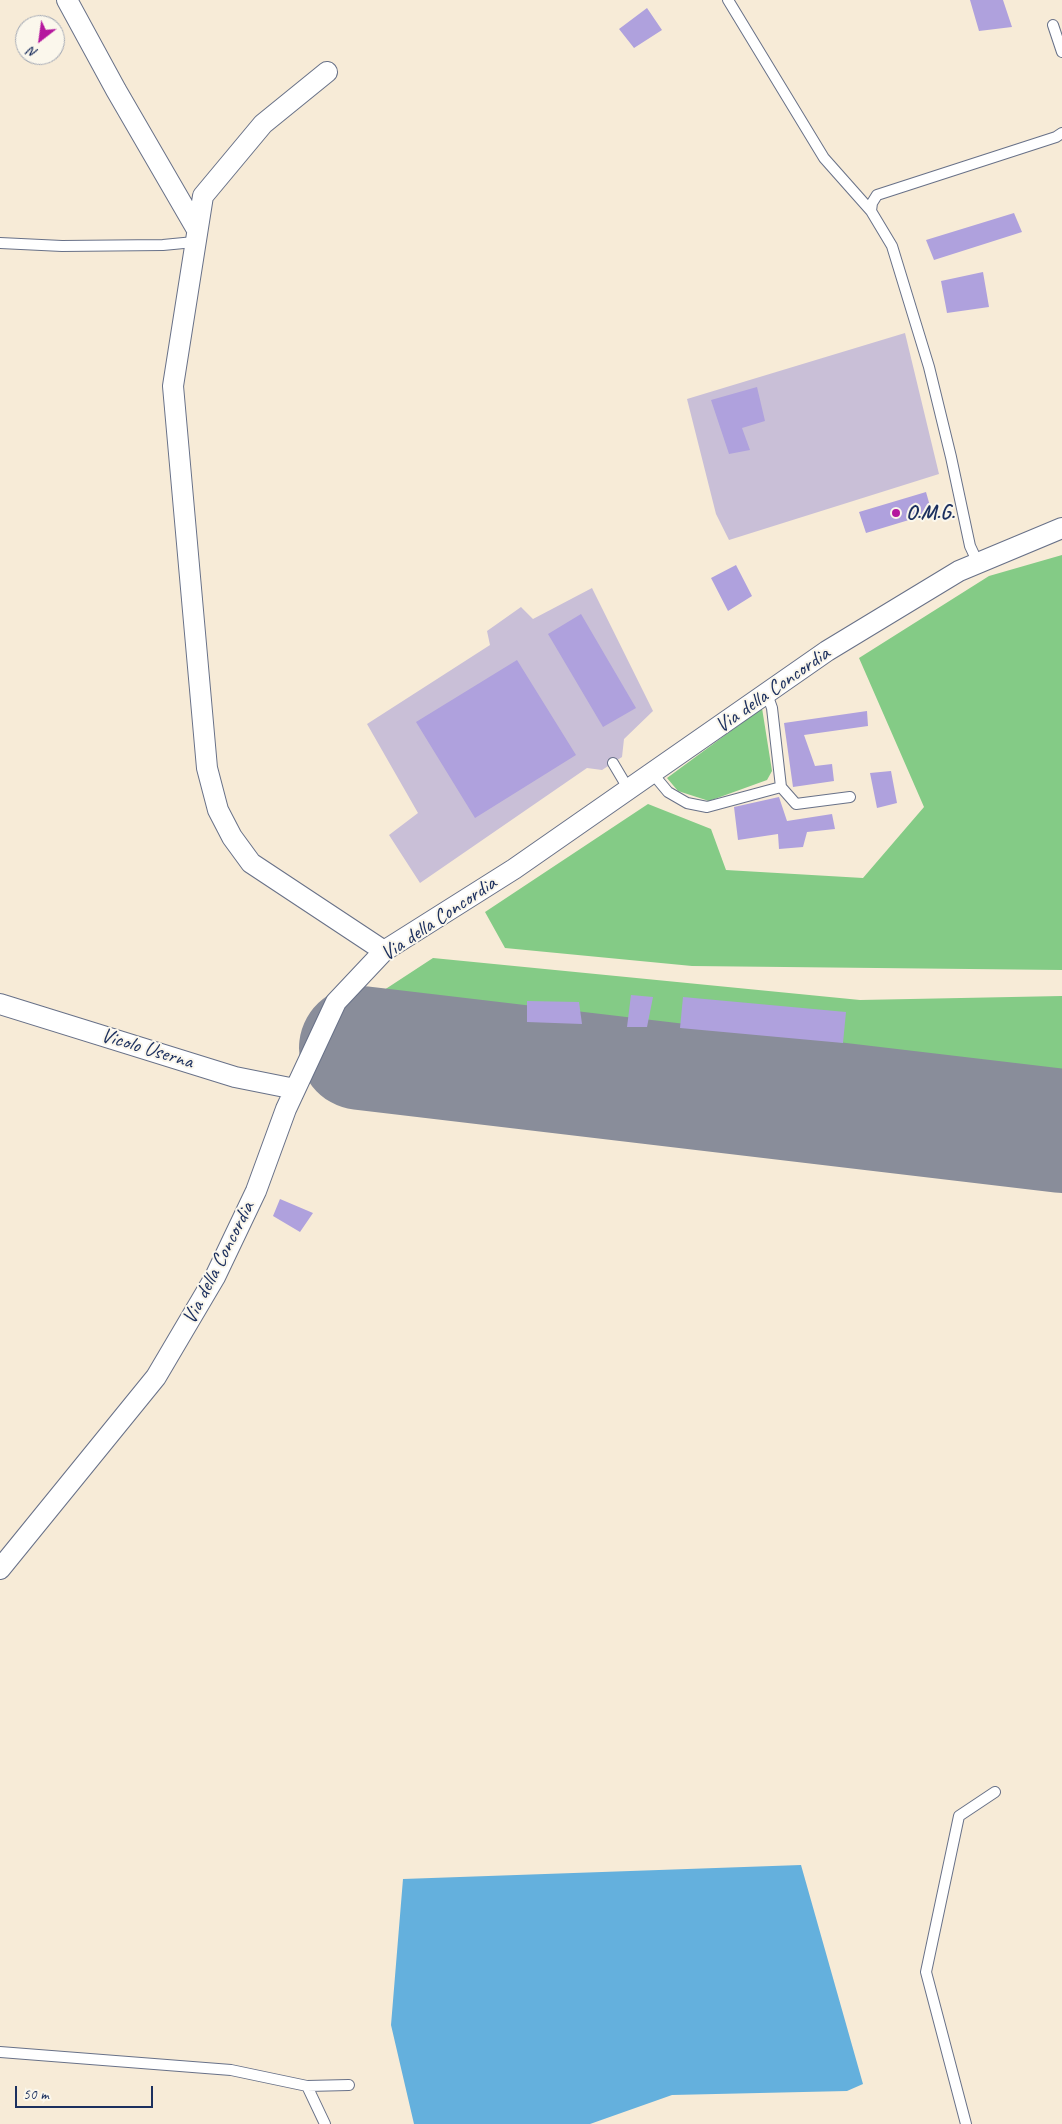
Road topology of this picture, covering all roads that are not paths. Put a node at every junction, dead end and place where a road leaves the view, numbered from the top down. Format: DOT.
graph roads {
  1 [pos="67,0"];
  2 [pos="728,0"];
  3 [pos="1053,25"];
  4 [pos="1062,52"];
  5 [pos="327,72"];
  6 [pos="1062,133"];
  7 [pos="871,212"];
  8 [pos="195,235"];
  9 [pos="0,243"];
  10 [pos="1062,528"];
  11 [pos="978,563"];
  12 [pos="767,694"];
  13 [pos="613,763"];
  14 [pos="653,774"];
  15 [pos="781,787"];
  16 [pos="629,790"];
  17 [pos="850,797"];
  18 [pos="384,951"];
  19 [pos="0,1004"];
  20 [pos="296,1089"];
  21 [pos="0,1569"];
  22 [pos="995,1792"];
  23 [pos="0,2052"];
  24 [pos="349,2085"];
  25 [pos="307,2086"];
  26 [pos="325,2124"];
  27 [pos="966,2124"];
  1 -- 8 [label="street"];
  2 -- 7 [label="lane"];
  3 -- 4 [label="lane"];
  5 -- 8 [label="street"];
  6 -- 7 [label="lane"];
  7 -- 11 [label="lane"];
  8 -- 9 [label="lane"];
  8 -- 18 [label="street"];
  10 -- 11 [label="street, Via della Concordia"];
  11 -- 12 [label="street, Via della Concordia"];
  12 -- 14 [label="street, Via della Concordia"];
  12 -- 15 [label="lane"];
  13 -- 16 [label="lane"];
  14 -- 15 [label="lane"];
  14 -- 16 [label="street, Via della Concordia"];
  15 -- 17 [label="lane"];
  16 -- 18 [label="street, Via della Concordia"];
  18 -- 20 [label="street, Via della Concordia"];
  19 -- 20 [label="street, Vicolo Userna"];
  20 -- 21 [label="street, Via della Concordia"];
  22 -- 27 [label="lane"];
  23 -- 25 [label="lane"];
  24 -- 25 [label="lane"];
  25 -- 26 [label="lane"];
}
